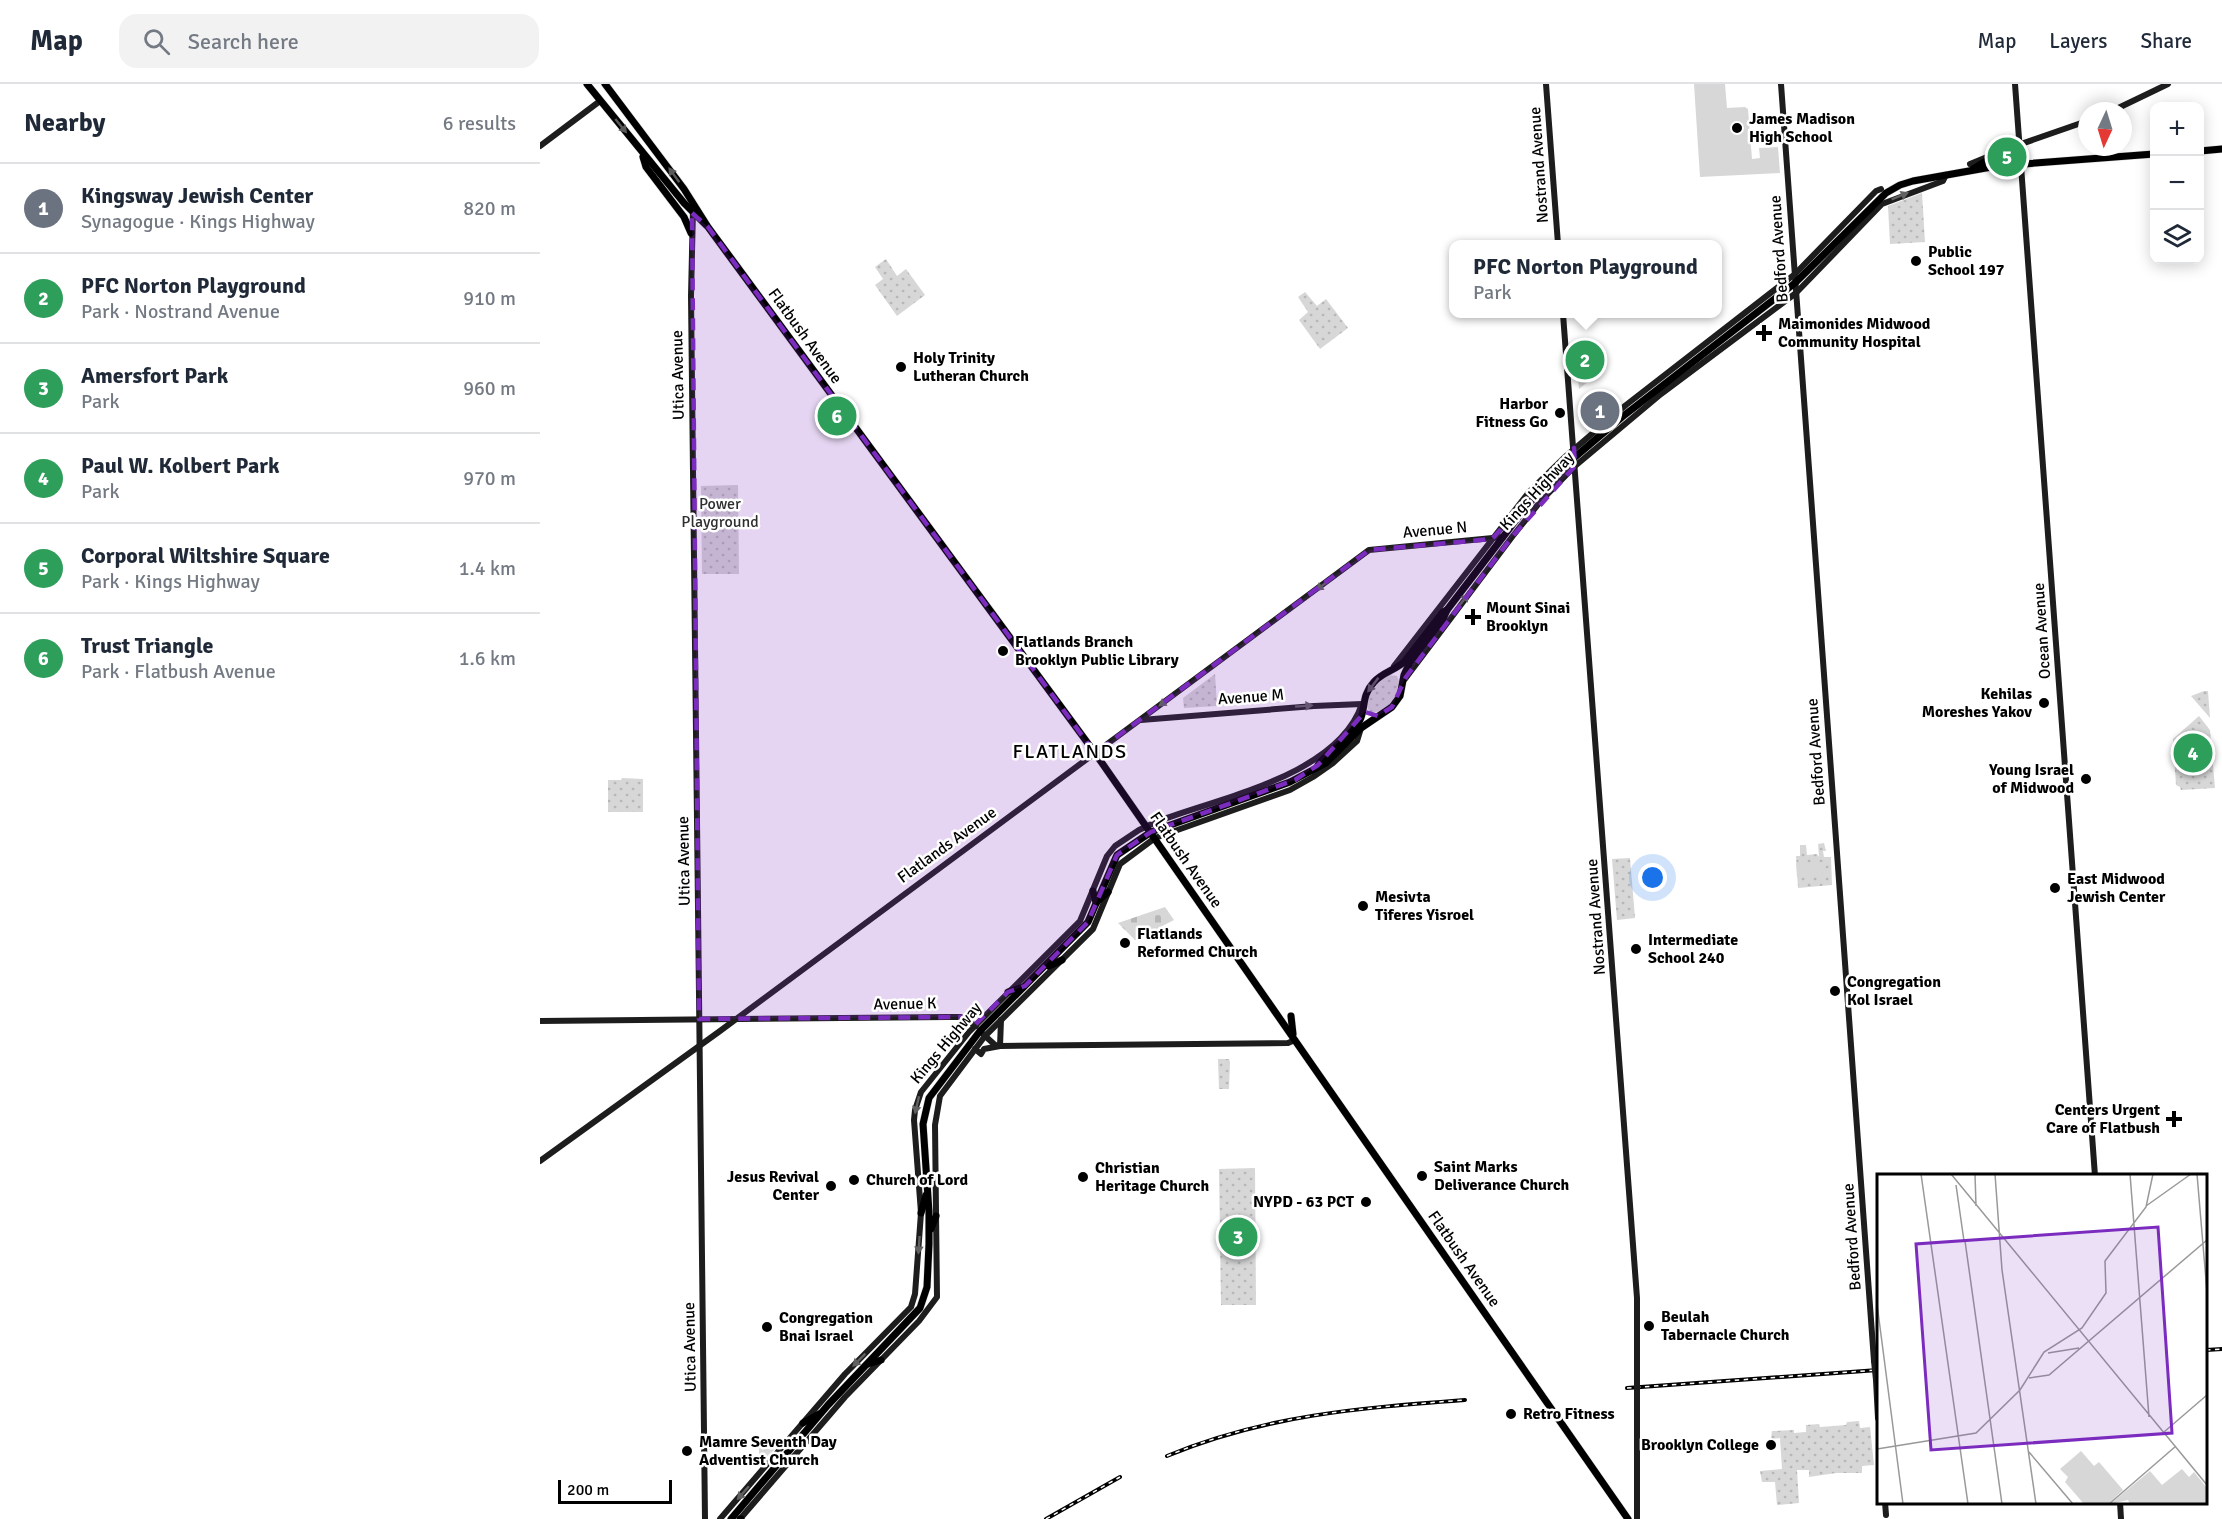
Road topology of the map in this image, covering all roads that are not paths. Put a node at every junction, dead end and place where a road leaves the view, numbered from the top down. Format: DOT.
graph roads {
  1 [pos="588,84"];
  2 [pos="605,84"];
  3 [pos="1546,84"];
  4 [pos="1781,84"];
  5 [pos="2015,84"];
  6 [pos="2168,84"];
  7 [pos="600,101"];
  8 [pos="2131,102"];
  9 [pos="2078,124"];
  10 [pos="2020,145"];
  11 [pos="540,146"];
  12 [pos="2222,149"];
  13 [pos="2004,150"];
  14 [pos="2204,151"];
  15 [pos="641,152"];
  16 [pos="2150,154"];
  17 [pos="2021,164"];
  18 [pos="1971,167"];
  19 [pos="1947,175"];
  20 [pos="1881,189"];
  21 [pos="693,202"];
  22 [pos="692,213"];
  23 [pos="708,227"];
  24 [pos="691,233"];
  25 [pos="1558,240"];
  26 [pos="1795,274"];
  27 [pos="1795,283"];
  28 [pos="1796,293"];
  29 [pos="1563,318"];
  30 [pos="1574,448"];
  31 [pos="1575,457"];
  32 [pos="1575,466"];
  33 [pos="1503,537"];
  34 [pos="1492,538"];
  35 [pos="1369,550"];
  36 [pos="1447,610"];
  37 [pos="1390,670"];
  38 [pos="1403,682"];
  39 [pos="1362,704"];
  40 [pos="1378,716"];
  41 [pos="1141,720"];
  42 [pos="1361,728"];
  43 [pos="1095,753"];
  44 [pos="1318,765"];
  45 [pos="1150,832"];
  46 [pos="1093,891"];
  47 [pos="1108,892"];
  48 [pos="1096,903"];
  49 [pos="1062,960"];
  50 [pos="1042,970"];
  51 [pos="1025,986"];
  52 [pos="1008,992"];
  53 [pos="1292,1016"];
  54 [pos="699,1019"];
  55 [pos="735,1019"];
  56 [pos="1000,1020"];
  57 [pos="540,1021"];
  58 [pos="980,1031"];
  59 [pos="1294,1038"];
  60 [pos="700,1044"];
  61 [pos="1000,1046"];
  62 [pos="975,1049"];
  63 [pos="540,1161"];
  64 [pos="2095,1174"];
  65 [pos="927,1190"];
  66 [pos="921,1213"];
  67 [pos="936,1216"];
  68 [pos="929,1234"];
  69 [pos="881,1360"];
  70 [pos="866,1365"];
  71 [pos="1877,1399"];
  72 [pos="824,1411"];
  73 [pos="803,1423"];
  74 [pos="2120,1504"];
  75 [pos="705,1519"];
  76 [pos="720,1519"];
  77 [pos="731,1519"];
  78 [pos="740,1519"];
  79 [pos="1628,1519"];
  80 [pos="1637,1519"];
  81 [pos="2121,1519"];
  1 -- 7 [label="main road, Flatbush Avenue"];
  21 -- 2 [label="main road, Flatbush Avenue, one-way"];
  3 -- 25 [label="main road, Nostrand Avenue"];
  4 -- 26 [label="main road, Bedford Avenue"];
  5 -- 10 [label="main road, Ocean Avenue"];
  6 -- 8 [label="main road"];
  7 -- 11 [label="main road"];
  7 -- 15 [label="main road, Flatbush Avenue, one-way"];
  9 -- 10 [label="main road"];
  10 -- 13 [label="main road"];
  10 -- 17 [label="main road, Ocean Avenue"];
  12 -- 14 [label="main road"];
  13 -- 18 [label="main road"];
  15 -- 22 [label="main road, Flatbush Avenue"];
  15 -- 24 [label="main road"];
  16 -- 17 [label="main road, Kings Highway"];
  17 -- 18 [label="main road, Kings Highway"];
  17 -- 64 [label="main road, Ocean Avenue"];
  18 -- 19 [label="main road, Kings Highway"];
  19 -- 27 [label="main road, Kings Highway"];
  28 -- 19 [label="main road, Kings Highway, one-way"];
  20 -- 26 [label="main road, Kings Highway"];
  21 -- 22 [label="main road, Utica Avenue"];
  21 -- 23 [label="main road, Flatbush Avenue"];
  22 -- 23 [label="main road, Flatbush Avenue"];
  22 -- 24 [label="main road, Utica Avenue"];
  23 -- 43 [label="main road, Flatbush Avenue"];
  24 -- 54 [label="main road, Utica Avenue"];
  26 -- 27 [label="main road, Bedford Avenue"];
  26 -- 30 [label="main road, Kings Highway"];
  27 -- 28 [label="main road, Bedford Avenue"];
  27 -- 31 [label="main road, Kings Highway"];
  28 -- 32 [label="main road, Kings Highway"];
  28 -- 71 [label="main road, Bedford Avenue, bridge"];
  29 -- 30 [label="main road, Nostrand Avenue"];
  30 -- 31 [label="main road, Nostrand Avenue"];
  30 -- 34 [label="main road, Kings Highway"];
  31 -- 32 [label="main road, Nostrand Avenue"];
  31 -- 33 [label="main road, Kings Highway"];
  38 -- 32 [label="main road, Kings Highway, one-way"];
  32 -- 80 [label="main road, Nostrand Avenue, bridge"];
  33 -- 34 [label="main road, Avenue N"];
  33 -- 36 [label="main road, Kings Highway"];
  34 -- 35 [label="main road, Avenue N"];
  34 -- 37 [label="main road, Kings Highway"];
  35 -- 41 [label="main road, Flatlands Avenue, one-way"];
  36 -- 37 [label="main road, Kings Highway"];
  36 -- 38 [label="main road, Kings Highway"];
  37 -- 38 [label="main road"];
  37 -- 39 [label="main road, Kings Highway, one-way"];
  38 -- 40 [label="main road, Kings Highway"];
  39 -- 40 [label="main road"];
  41 -- 39 [label="main road, Avenue M, one-way"];
  39 -- 44 [label="main road, Kings Highway"];
  39 -- 45 [label="main road, Kings Highway"];
  40 -- 42 [label="main road, Kings Highway"];
  41 -- 43 [label="main road, Flatlands Avenue"];
  42 -- 44 [label="main road, Kings Highway"];
  42 -- 45 [label="main road, Kings Highway"];
  43 -- 45 [label="main road, Flatbush Avenue"];
  43 -- 55 [label="main road, Flatlands Avenue"];
  44 -- 45 [label="main road, Kings Highway"];
  45 -- 46 [label="main road, Kings Highway"];
  45 -- 47 [label="main road, Kings Highway"];
  45 -- 48 [label="main road, Kings Highway"];
  45 -- 59 [label="main road, Flatbush Avenue"];
  46 -- 48 [label="main road"];
  46 -- 52 [label="main road, Kings Highway"];
  47 -- 48 [label="main road"];
  47 -- 49 [label="main road, Kings Highway"];
  48 -- 50 [label="main road, Kings Highway"];
  49 -- 50 [label="main road"];
  49 -- 56 [label="main road, Kings Highway"];
  50 -- 51 [label="main road, Kings Highway"];
  51 -- 52 [label="main road"];
  51 -- 58 [label="main road, Kings Highway"];
  52 -- 58 [label="main road, Kings Highway"];
  53 -- 59 [label="main road"];
  54 -- 55 [label="main road, Avenue K"];
  54 -- 57 [label="main road, Avenue K"];
  54 -- 60 [label="main road, Utica Avenue"];
  55 -- 58 [label="main road, Avenue K"];
  55 -- 60 [label="main road, Flatlands Avenue"];
  56 -- 58 [label="main road, Kings Highway"];
  56 -- 61 [label="main road"];
  58 -- 61 [label="main road, Avenue K"];
  58 -- 62 [label="main road, Kings Highway"];
  58 -- 65 [label="main road, Kings Highway"];
  58 -- 66 [label="main road, Kings Highway, one-way"];
  59 -- 61 [label="main road"];
  59 -- 79 [label="main road, Flatbush Avenue"];
  60 -- 63 [label="main road, Flatlands Avenue"];
  60 -- 75 [label="main road, Utica Avenue"];
  61 -- 62 [label="main road"];
  62 -- 67 [label="main road, Kings Highway"];
  65 -- 66 [label="main road"];
  65 -- 68 [label="main road, Kings Highway"];
  66 -- 73 [label="main road, Kings Highway, one-way"];
  67 -- 68 [label="main road"];
  67 -- 69 [label="main road, Kings Highway"];
  68 -- 70 [label="main road, Kings Highway"];
  69 -- 70 [label="main road"];
  69 -- 78 [label="main road, Kings Highway"];
  70 -- 72 [label="main road, Kings Highway"];
  72 -- 73 [label="main road"];
  72 -- 77 [label="main road, Kings Highway"];
  73 -- 76 [label="main road, Kings Highway, one-way"];
  74 -- 81 [label="main road"];
}
